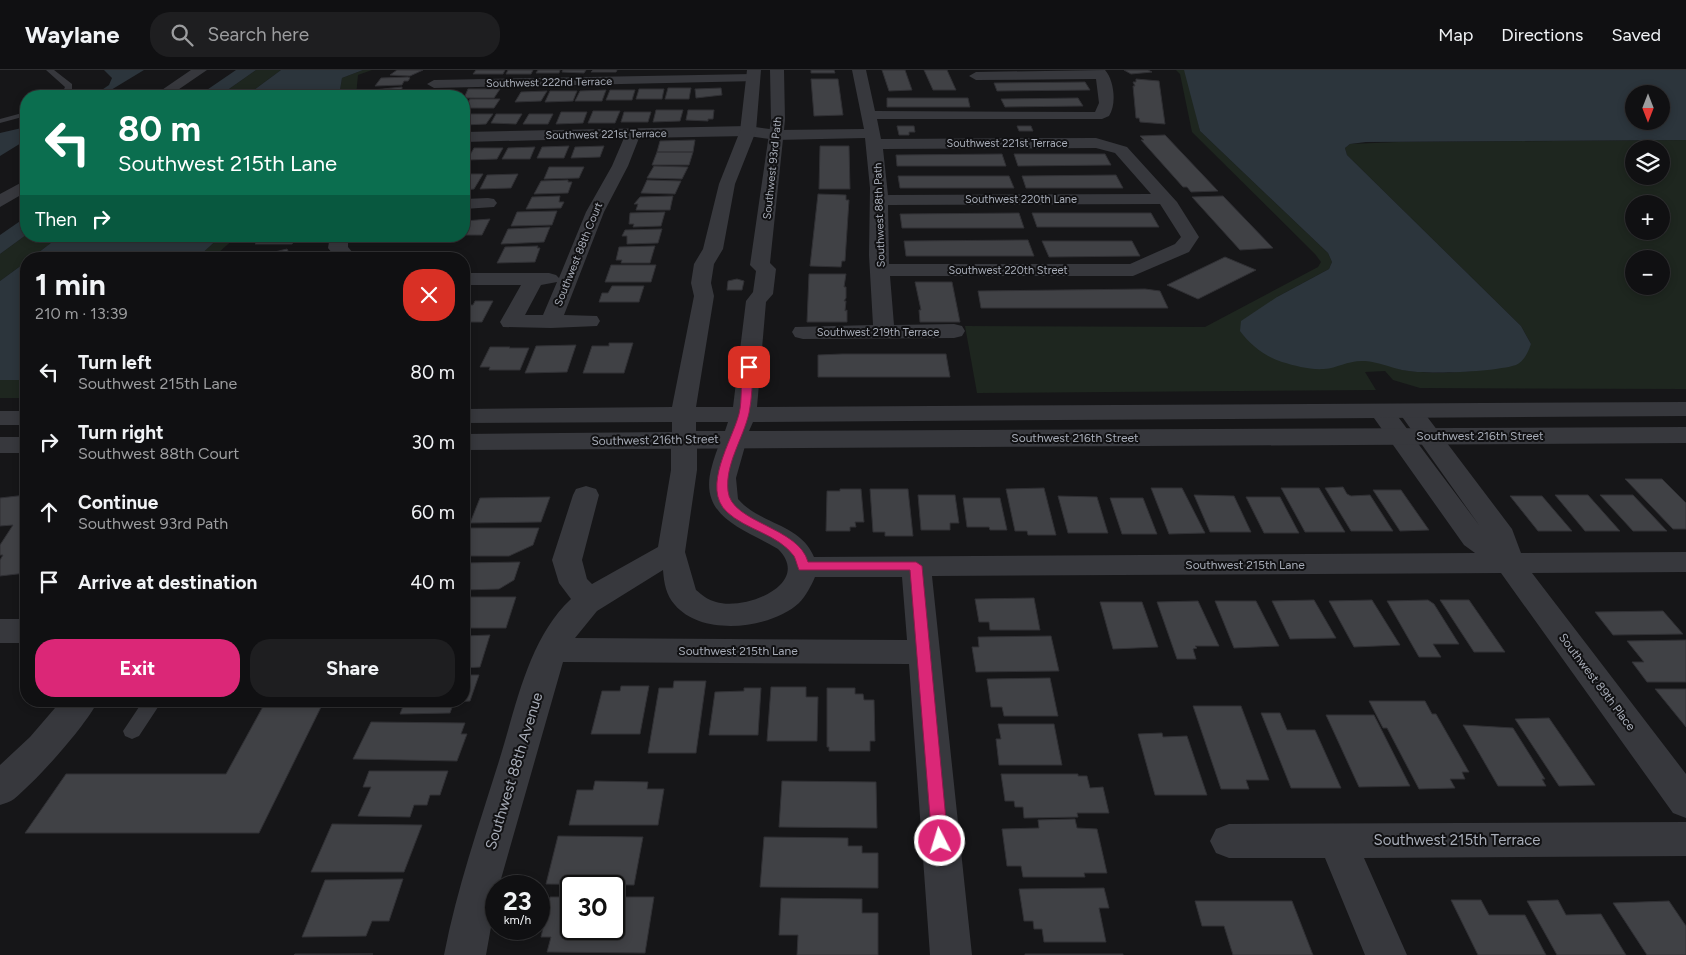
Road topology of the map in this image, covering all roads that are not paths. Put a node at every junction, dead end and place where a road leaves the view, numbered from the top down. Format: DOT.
graph roads {
  1 [pos="50,70"];
  2 [pos="200,70"];
  3 [pos="453,70"];
  4 [pos="777,70"];
  5 [pos="859,70"];
  6 [pos="975,72"];
  7 [pos="1100,72"];
  8 [pos="754,74"];
  9 [pos="68,90"];
  10 [pos="169,90"];
  11 [pos="434,90"];
  12 [pos="20,116"];
  13 [pos="992,116"];
  14 [pos="0,121"];
  15 [pos="872,129"];
  16 [pos="777,131"];
  17 [pos="748,132"];
  18 [pos="633,134"];
  19 [pos="470,137"];
  20 [pos="1002,143"];
  21 [pos="20,189"];
  22 [pos="1163,199"];
  23 [pos="879,200"];
  24 [pos="0,202"];
  25 [pos="488,203"];
  26 [pos="470,204"];
  27 [pos="880,270"];
  28 [pos="470,278"];
  29 [pos="534,279"];
  30 [pos="568,279"];
  31 [pos="589,321"];
  32 [pos="551,322"];
  33 [pos="954,331"];
  34 [pos="803,332"];
  35 [pos="884,332"];
  36 [pos="1686,409"];
  37 [pos="1381,411"];
  38 [pos="1410,411"];
  39 [pos="744,414"];
  40 [pos="470,416"];
  41 [pos="0,418"];
  42 [pos="20,418"];
  43 [pos="684,427"];
  44 [pos="1686,435"];
  45 [pos="1400,437"];
  46 [pos="1429,437"];
  47 [pos="734,438"];
  48 [pos="470,442"];
  49 [pos="20,444"];
  50 [pos="0,445"];
  51 [pos="586,495"];
  52 [pos="670,552"];
  53 [pos="1686,562"];
  54 [pos="1509,563"];
  55 [pos="916,566"];
  56 [pos="803,567"];
  57 [pos="679,588"];
  58 [pos="601,594"];
  59 [pos="0,631"];
  60 [pos="20,631"];
  61 [pos="553,650"];
  62 [pos="923,652"];
  63 [pos="76,707"];
  64 [pos="149,707"];
  65 [pos="132,731"];
  66 [pos="0,789"];
  67 [pos="1686,802"];
  68 [pos="1686,839"];
  69 [pos="1337,841"];
  70 [pos="1229,842"];
  71 [pos="465,955"];
  72 [pos="950,955"];
  73 [pos="1386,955"];
  1 -- 9 [label="lane"];
  2 -- 10 [label="street"];
  3 -- 11 [label="street"];
  4 -- 16 [label="street, Southwest 93rd Path"];
  5 -- 15 [label="street, Southwest 88th Path"];
  6 -- 7 [label="street"];
  6 -- 13 [label="street"];
  7 -- 13 [label="street, Southwest 221st Terrace"];
  8 -- 11 [label="street, Southwest 222nd Terrace"];
  8 -- 17 [label="street"];
  12 -- 14 [label="lane"];
  13 -- 15 [label="street, Southwest 221st Terrace"];
  13 -- 20 [label="street"];
  15 -- 16 [label="street, Southwest 221st Terrace"];
  15 -- 20 [label="street, Southwest 221st Terrace"];
  15 -- 23 [label="street, Southwest 88th Path"];
  16 -- 17 [label="street, Southwest 221st Terrace"];
  16 -- 39 [label="street, Southwest 93rd Path"];
  17 -- 18 [label="street, Southwest 221st Terrace"];
  17 -- 43 [label="street"];
  18 -- 19 [label="street, Southwest 221st Terrace"];
  18 -- 30 [label="street, Southwest 88th Court"];
  20 -- 22 [label="street, Southwest 221st Terrace"];
  21 -- 24 [label="street"];
  22 -- 23 [label="street, Southwest 220th Lane"];
  22 -- 27 [label="street, Southwest 220th Street"];
  23 -- 27 [label="street, Southwest 88th Path"];
  25 -- 26 [label="street"];
  27 -- 35 [label="street, Southwest 88th Path"];
  28 -- 29 [label="street"];
  29 -- 30 [label="street"];
  29 -- 32 [label="street, Southwest 88th Court"];
  30 -- 32 [label="street, Southwest 88th Court"];
  31 -- 32 [label="street, Southwest 88th Court"];
  33 -- 35 [label="street, Southwest 219th Terrace"];
  34 -- 35 [label="street, Southwest 219th Terrace"];
  36 -- 38 [label="street, Southwest 216th Street"];
  37 -- 38 [label="street, Southwest 216th Street"];
  37 -- 39 [label="street, Southwest 216th Street"];
  37 -- 45 [label="street, Southwest 89th Place"];
  38 -- 46 [label="street, Southwest 89th Place"];
  39 -- 43 [label="street, Southwest 216th Street"];
  39 -- 47 [label="street, Southwest 93rd Path"];
  40 -- 43 [label="street, Southwest 216th Street"];
  41 -- 42 [label="street"];
  43 -- 47 [label="street, Southwest 216th Street"];
  43 -- 48 [label="street, Southwest 216th Street"];
  43 -- 52 [label="street"];
  44 -- 46 [label="street, Southwest 216th Street"];
  45 -- 46 [label="street, Southwest 216th Street"];
  45 -- 47 [label="street, Southwest 216th Street"];
  45 -- 54 [label="street, Southwest 89th Place"];
  46 -- 54 [label="street, Southwest 89th Place"];
  47 -- 56 [label="street"];
  49 -- 50 [label="street"];
  51 -- 58 [label="street"];
  52 -- 57 [label="street"];
  52 -- 58 [label="street, Southwest 88th Avenue"];
  53 -- 54 [label="street, Southwest 215th Lane"];
  54 -- 55 [label="street, Southwest 215th Lane"];
  54 -- 67 [label="street, Southwest 89th Place"];
  55 -- 56 [label="street, Southwest 215th Lane"];
  55 -- 62 [label="street"];
  56 -- 57 [label="street"];
  57 -- 58 [label="street"];
  58 -- 61 [label="street, Southwest 88th Avenue"];
  59 -- 60 [label="street"];
  61 -- 62 [label="street, Southwest 215th Lane"];
  61 -- 71 [label="street, Southwest 88th Avenue"];
  62 -- 72 [label="street"];
  63 -- 66 [label="street"];
  64 -- 65 [label="lane"];
  68 -- 69 [label="street, Southwest 215th Terrace"];
  69 -- 70 [label="street, Southwest 215th Terrace"];
  69 -- 73 [label="street"];
}
